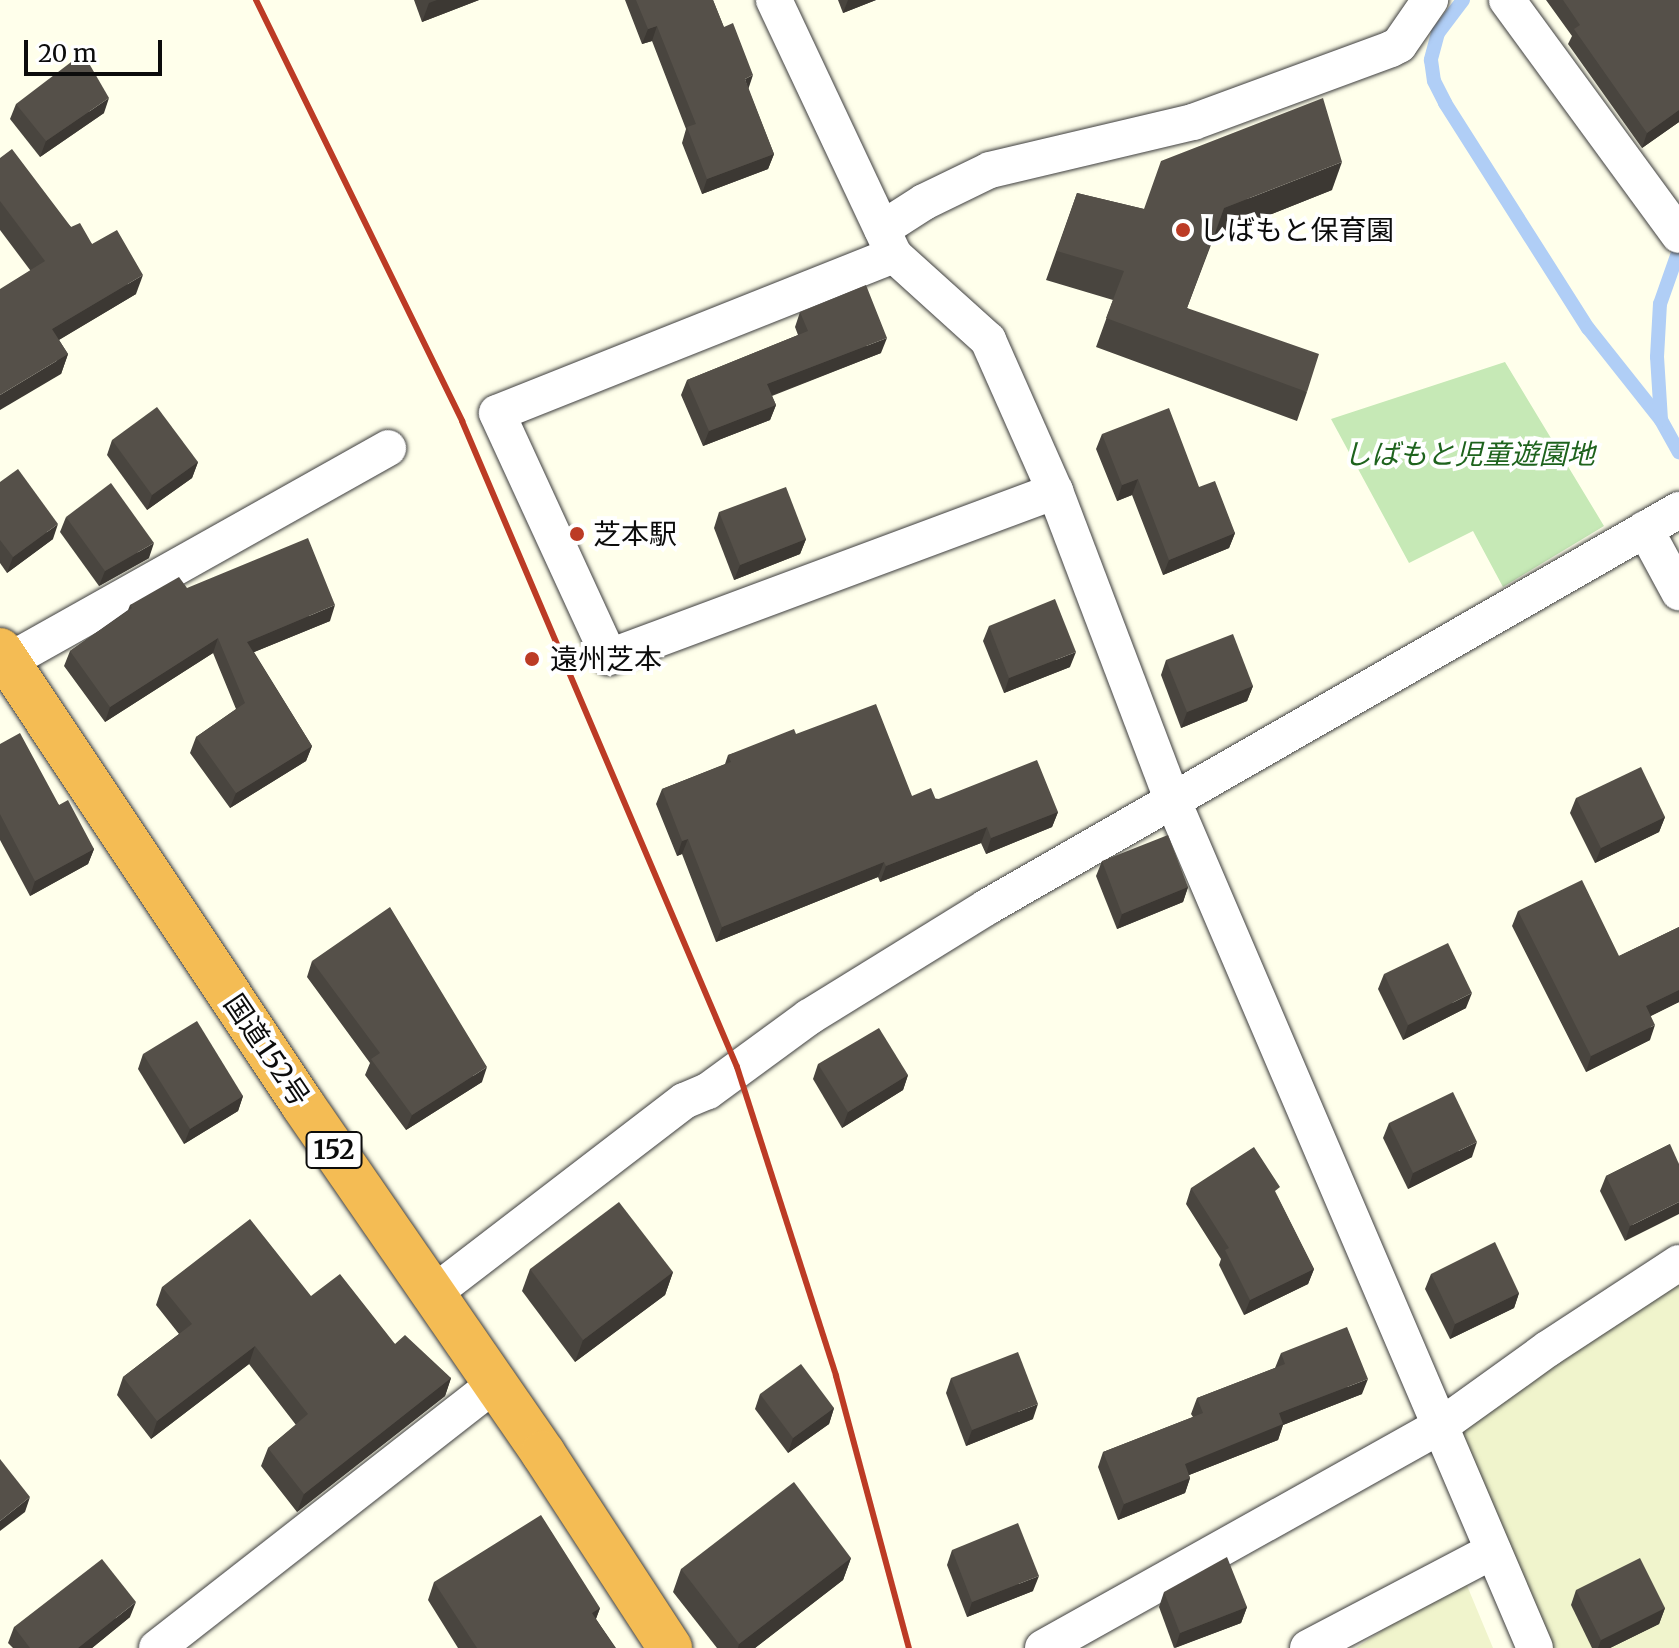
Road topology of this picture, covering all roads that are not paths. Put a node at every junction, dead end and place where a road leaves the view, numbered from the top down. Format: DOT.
graph roads {
  1 [pos="774,0"];
  2 [pos="1430,0"];
  3 [pos="1507,0"];
  4 [pos="1671,225"];
  5 [pos="888,242"];
  6 [pos="388,448"];
  7 [pos="1055,491"];
  8 [pos="1663,519"];
  9 [pos="1679,592"];
  10 [pos="4,656"];
  11 [pos="1173,801"];
  12 [pos="1679,1263"];
  13 [pos="435,1292"];
  14 [pos="496,1383"];
  15 [pos="1439,1427"];
  16 [pos="1493,1551"];
  17 [pos="157,1648"];
  18 [pos="670,1648"];
  19 [pos="1043,1648"];
  20 [pos="1308,1648"];
  21 [pos="1535,1648"];
  1 -- 5 [label="street"];
  2 -- 5 [label="street"];
  3 -- 4 [label="street"];
  5 -- 7 [label="street"];
  5 -- 7 [label="street"];
  6 -- 10 [label="street"];
  7 -- 11 [label="street"];
  8 -- 9 [label="street"];
  8 -- 11 [label="street"];
  10 -- 13 [label="highway, 国道152号 / 152"];
  11 -- 13 [label="street"];
  11 -- 15 [label="street"];
  12 -- 15 [label="street"];
  13 -- 14 [label="highway, 国道152号 / 152"];
  14 -- 17 [label="street"];
  14 -- 18 [label="highway, 国道152号 / 152"];
  15 -- 16 [label="street"];
  15 -- 19 [label="street"];
  16 -- 20 [label="street"];
  16 -- 21 [label="street"];
}
